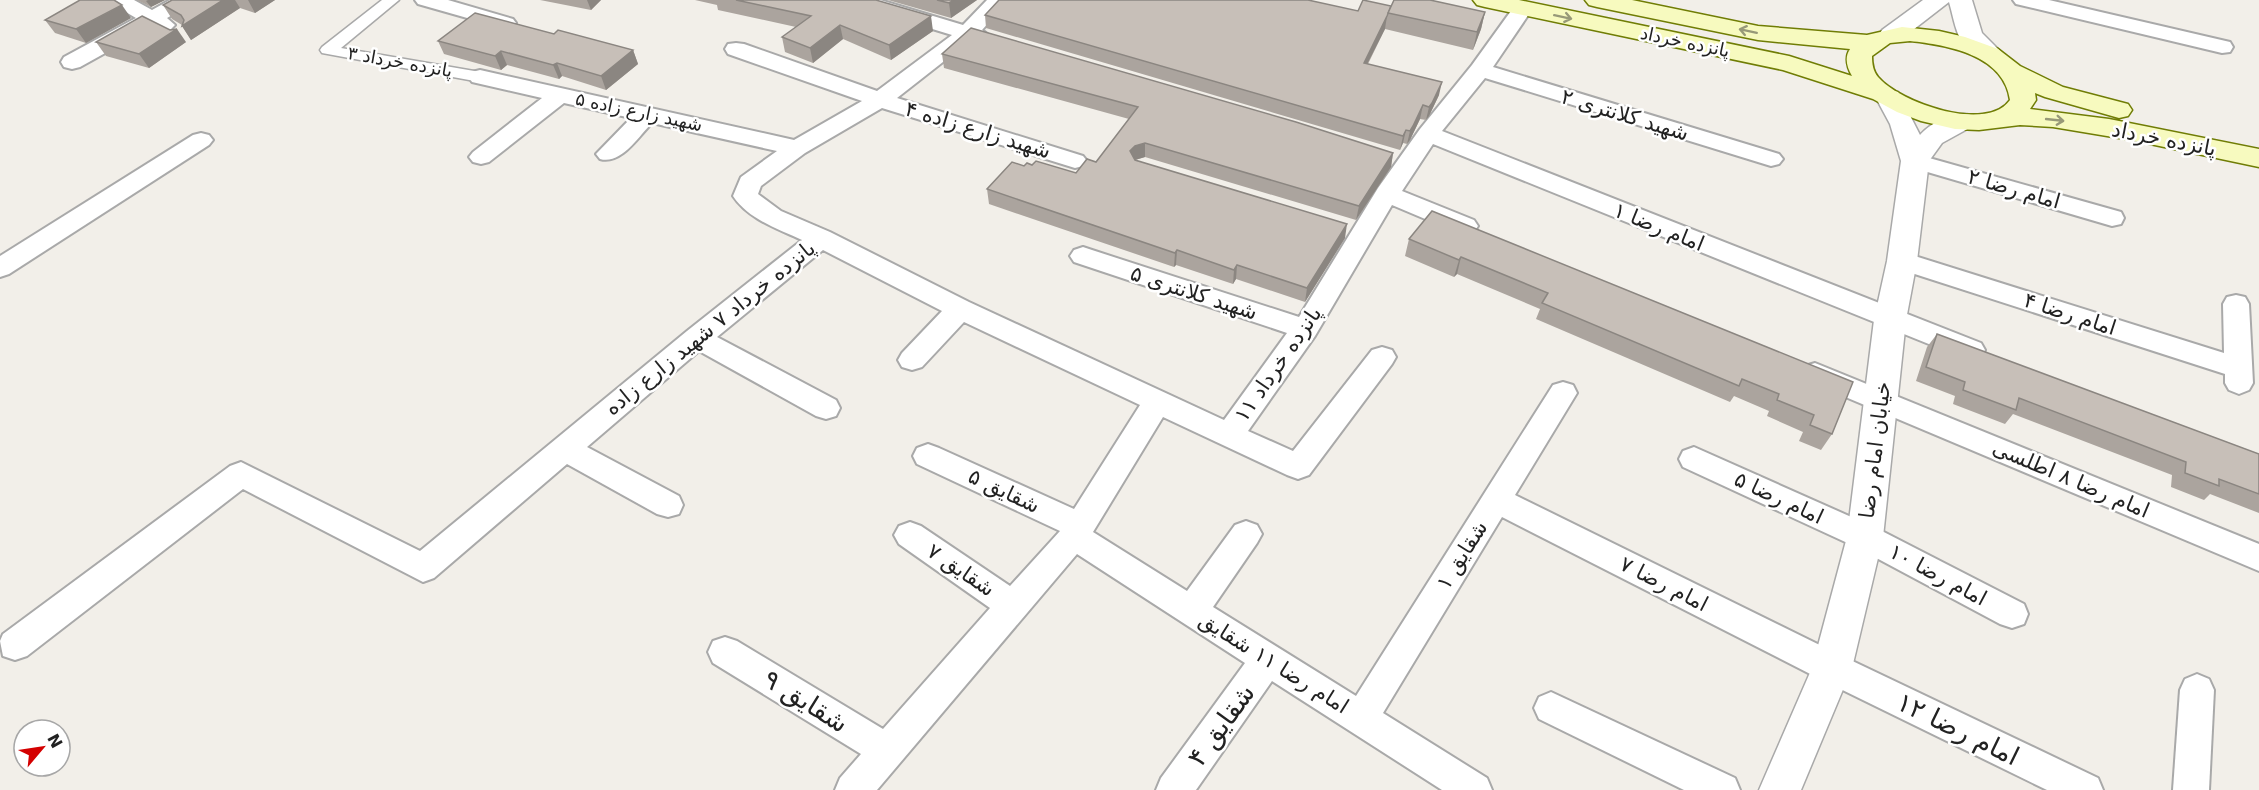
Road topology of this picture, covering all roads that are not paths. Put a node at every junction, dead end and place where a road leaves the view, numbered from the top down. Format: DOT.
graph roads {
  1 [pos="119,0"];
  2 [pos="185,0"];
  3 [pos="391,0"];
  4 [pos="425,0"];
  5 [pos="858,0"];
  6 [pos="999,0"];
  7 [pos="1485,0"];
  8 [pos="1597,0"];
  9 [pos="1938,0"];
  10 [pos="1960,0"];
  11 [pos="2023,0"];
  12 [pos="1523,8"];
  13 [pos="153,18"];
  14 [pos="506,23"];
  15 [pos="967,33"];
  16 [pos="180,35"];
  17 [pos="1780,35"];
  18 [pos="1880,39"];
  19 [pos="1001,43"];
  20 [pos="2222,46"];
  21 [pos="736,49"];
  22 [pos="72,62"];
  23 [pos="1789,64"];
  24 [pos="2002,64"];
  25 [pos="1480,70"];
  26 [pos="480,76"];
  27 [pos="558,96"];
  28 [pos="1886,96"];
  29 [pos="880,100"];
  30 [pos="648,114"];
  31 [pos="1997,120"];
  32 [pos="1962,122"];
  33 [pos="1428,134"];
  34 [pos="2259,138"];
  35 [pos="201,140"];
  36 [pos="797,148"];
  37 [pos="608,154"];
  38 [pos="481,157"];
  39 [pos="2259,158"];
  40 [pos="1771,159"];
  41 [pos="1075,161"];
  42 [pos="1916,161"];
  43 [pos="1387,194"];
  44 [pos="2112,218"];
  45 [pos="1486,235"];
  46 [pos="821,238"];
  47 [pos="1083,256"];
  48 [pos="1902,261"];
  49 [pos="0,268"];
  50 [pos="2236,304"];
  51 [pos="960,309"];
  52 [pos="1890,320"];
  53 [pos="1305,329"];
  54 [pos="696,338"];
  55 [pos="1382,357"];
  56 [pos="912,360"];
  57 [pos="2000,362"];
  58 [pos="1794,364"];
  59 [pos="1563,393"];
  60 [pos="1158,400"];
  61 [pos="1882,400"];
  62 [pos="826,408"];
  63 [pos="1228,435"];
  64 [pos="564,449"];
  65 [pos="928,456"];
  66 [pos="1694,459"];
  67 [pos="1496,500"];
  68 [pos="668,505"];
  69 [pos="1077,531"];
  70 [pos="1246,534"];
  71 [pos="910,535"];
  72 [pos="1864,537"];
  73 [pos="2259,558"];
  74 [pos="1013,606"];
  75 [pos="1192,610"];
  76 [pos="2012,614"];
  77 [pos="15,645"];
  78 [pos="725,652"];
  79 [pos="1268,659"];
  80 [pos="1832,668"];
  81 [pos="2197,690"];
  82 [pos="1551,708"];
  83 [pos="1361,718"];
  84 [pos="887,751"];
  85 [pos="853,790"];
  86 [pos="1174,790"];
  87 [pos="1474,790"];
  88 [pos="1722,790"];
  89 [pos="1780,790"];
  90 [pos="2085,790"];
  91 [pos="2191,790"];
  1 -- 13 [label="street"];
  2 -- 13 [label="street"];
  3 -- 26 [label="street, پانزده خرداد ۳"];
  4 -- 14 [label="street"];
  5 -- 15 [label="street"];
  6 -- 15 [label="street, پانزده خرداد ۷ شهید زارع زاده"];
  7 -- 12 [label="main road, پانزده خرداد"];
  17 -- 8 [label="main road, پانزده خرداد, one-way"];
  9 -- 18 [label="street"];
  10 -- 24 [label="street"];
  11 -- 20 [label="street"];
  12 -- 23 [label="main road, پانزده خرداد, one-way"];
  12 -- 25 [label="street, پانزده خرداد ۱۱"];
  13 -- 16 [label="street"];
  13 -- 22 [label="street"];
  15 -- 19 [label="street"];
  15 -- 29 [label="street, پانزده خرداد ۷ شهید زارع زاده"];
  17 -- 18 [label="main road, پانزده خرداد"];
  17 -- 23 [label="main road"];
  18 -- 24 [label="main road, پانزده خرداد"];
  18 -- 28 [label="main road"];
  21 -- 29 [label="street, شهید زارع زاده ۴"];
  23 -- 28 [label="main road, پانزده خرداد"];
  24 -- 31 [label="main road"];
  24 -- 34 [label="main road, پانزده خرداد"];
  25 -- 33 [label="street, پانزده خرداد ۱۱"];
  25 -- 40 [label="street, شهید کلانتری ۲"];
  26 -- 27 [label="street, شهید زارع زاده ۵"];
  27 -- 30 [label="street, شهید زارع زاده ۵"];
  27 -- 38 [label="street"];
  28 -- 32 [label="main road, پانزده خرداد"];
  28 -- 42 [label="street"];
  29 -- 36 [label="street, پانزده خرداد ۷ شهید زارع زاده"];
  29 -- 41 [label="street, شهید زارع زاده ۴"];
  30 -- 36 [label="street, شهید زارع زاده ۵"];
  30 -- 37 [label="street"];
  31 -- 32 [label="main road, پانزده خرداد"];
  31 -- 39 [label="main road, پانزده خرداد, one-way"];
  32 -- 42 [label="street, خیابان امام رضا"];
  33 -- 43 [label="street, پانزده خرداد ۱۱"];
  33 -- 52 [label="street, امام رضا ۱"];
  35 -- 49 [label="street"];
  36 -- 46 [label="street, پانزده خرداد ۷ شهید زارع زاده"];
  42 -- 44 [label="street, امام رضا ۲"];
  42 -- 48 [label="street, خیابان امام رضا"];
  43 -- 45 [label="street"];
  43 -- 53 [label="street, پانزده خرداد ۱۱"];
  46 -- 51 [label="street, پانزده خرداد ۱۱"];
  46 -- 54 [label="street, پانزده خرداد ۷ شهید زارع زاده"];
  47 -- 53 [label="street, شهید کلانتری ۵"];
  48 -- 50 [label="street, امام رضا ۴"];
  48 -- 52 [label="street, خیابان امام رضا"];
  51 -- 56 [label="street"];
  51 -- 60 [label="street, پانزده خرداد ۱۱"];
  52 -- 57 [label="street, امام رضا ۱"];
  52 -- 61 [label="street, خیابان امام رضا"];
  53 -- 63 [label="street, پانزده خرداد ۱۱"];
  54 -- 62 [label="street"];
  54 -- 64 [label="street, پانزده خرداد ۷ شهید زارع زاده"];
  55 -- 63 [label="street"];
  58 -- 61 [label="street, امام رضا ۸ اطلسی"];
  59 -- 67 [label="street, شقایق ۱"];
  60 -- 63 [label="street, پانزده خرداد ۱۱"];
  60 -- 69 [label="street"];
  61 -- 72 [label="street, خیابان امام رضا"];
  61 -- 73 [label="street, امام رضا ۸ اطلسی"];
  64 -- 68 [label="street"];
  64 -- 77 [label="street, پانزده خرداد ۷ شهید زارع زاده"];
  65 -- 69 [label="street, شقایق ۵"];
  66 -- 72 [label="street, امام رضا ۵"];
  67 -- 80 [label="street, امام رضا ۷"];
  67 -- 83 [label="street, شقایق ۱"];
  69 -- 74 [label="street"];
  69 -- 75 [label="street, امام رضا ۱۱ شقایق"];
  70 -- 75 [label="street"];
  71 -- 74 [label="street, شقایق ۷"];
  72 -- 76 [label="street, امام رضا ۱۰"];
  72 -- 80 [label="street, خیابان امام رضا"];
  74 -- 84 [label="street"];
  75 -- 79 [label="street, امام رضا ۱۱ شقایق"];
  78 -- 84 [label="street, شقایق ۹"];
  79 -- 83 [label="street, امام رضا ۱۱ شقایق"];
  79 -- 86 [label="street, شقایق ۴"];
  80 -- 89 [label="street, خیابان امام رضا"];
  80 -- 90 [label="street, امام رضا ۱۲"];
  81 -- 91 [label="street"];
  82 -- 88 [label="street"];
  83 -- 87 [label="street, امام رضا ۱۱ شقایق"];
  84 -- 85 [label="street"];
}
